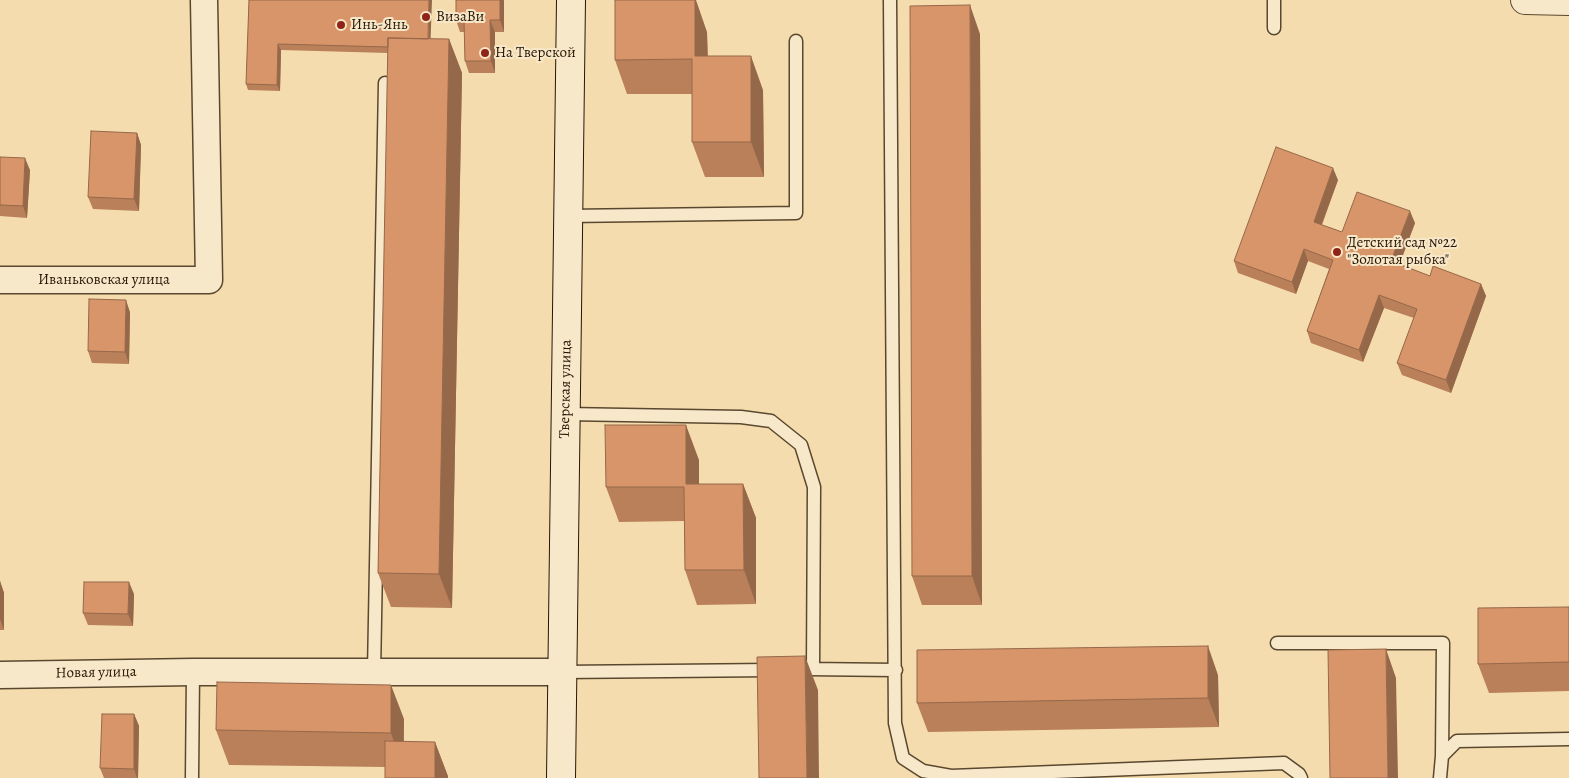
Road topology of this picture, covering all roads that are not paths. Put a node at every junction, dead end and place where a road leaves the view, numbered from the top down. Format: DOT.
graph roads {
  1 [pos="204,0"];
  2 [pos="571,0"];
  3 [pos="890,0"];
  4 [pos="1274,0"];
  5 [pos="1525,0"];
  6 [pos="1569,1"];
  7 [pos="1274,28"];
  8 [pos="796,41"];
  9 [pos="385,83"];
  10 [pos="568,216"];
  11 [pos="0,280"];
  12 [pos="566,414"];
  13 [pos="1276,643"];
  14 [pos="814,669"];
  15 [pos="896,670"];
  16 [pos="193,672"];
  17 [pos="374,672"];
  18 [pos="562,672"];
  19 [pos="0,675"];
  20 [pos="1569,739"];
  21 [pos="1442,756"];
  22 [pos="192,778"];
  23 [pos="561,778"];
  24 [pos="1301,778"];
  25 [pos="1440,778"];
  1 -- 11 [label="street, Иваньковская улица"];
  2 -- 10 [label="main road, Тверская улица"];
  3 -- 15 [label="lane"];
  4 -- 7 [label="lane"];
  5 -- 6 [label="main road"];
  8 -- 10 [label="lane"];
  9 -- 17 [label="lane"];
  10 -- 12 [label="main road, Тверская улица"];
  12 -- 14 [label="lane"];
  12 -- 18 [label="main road, Тверская улица"];
  13 -- 21 [label="lane"];
  14 -- 15 [label="lane"];
  14 -- 18 [label="lane"];
  15 -- 24 [label="lane"];
  16 -- 17 [label="street, Новая улица"];
  16 -- 19 [label="street, Новая улица"];
  16 -- 22 [label="lane"];
  17 -- 18 [label="street, Новая улица"];
  18 -- 23 [label="main road, Тверская улица"];
  20 -- 21 [label="lane"];
  21 -- 25 [label="lane"];
}
